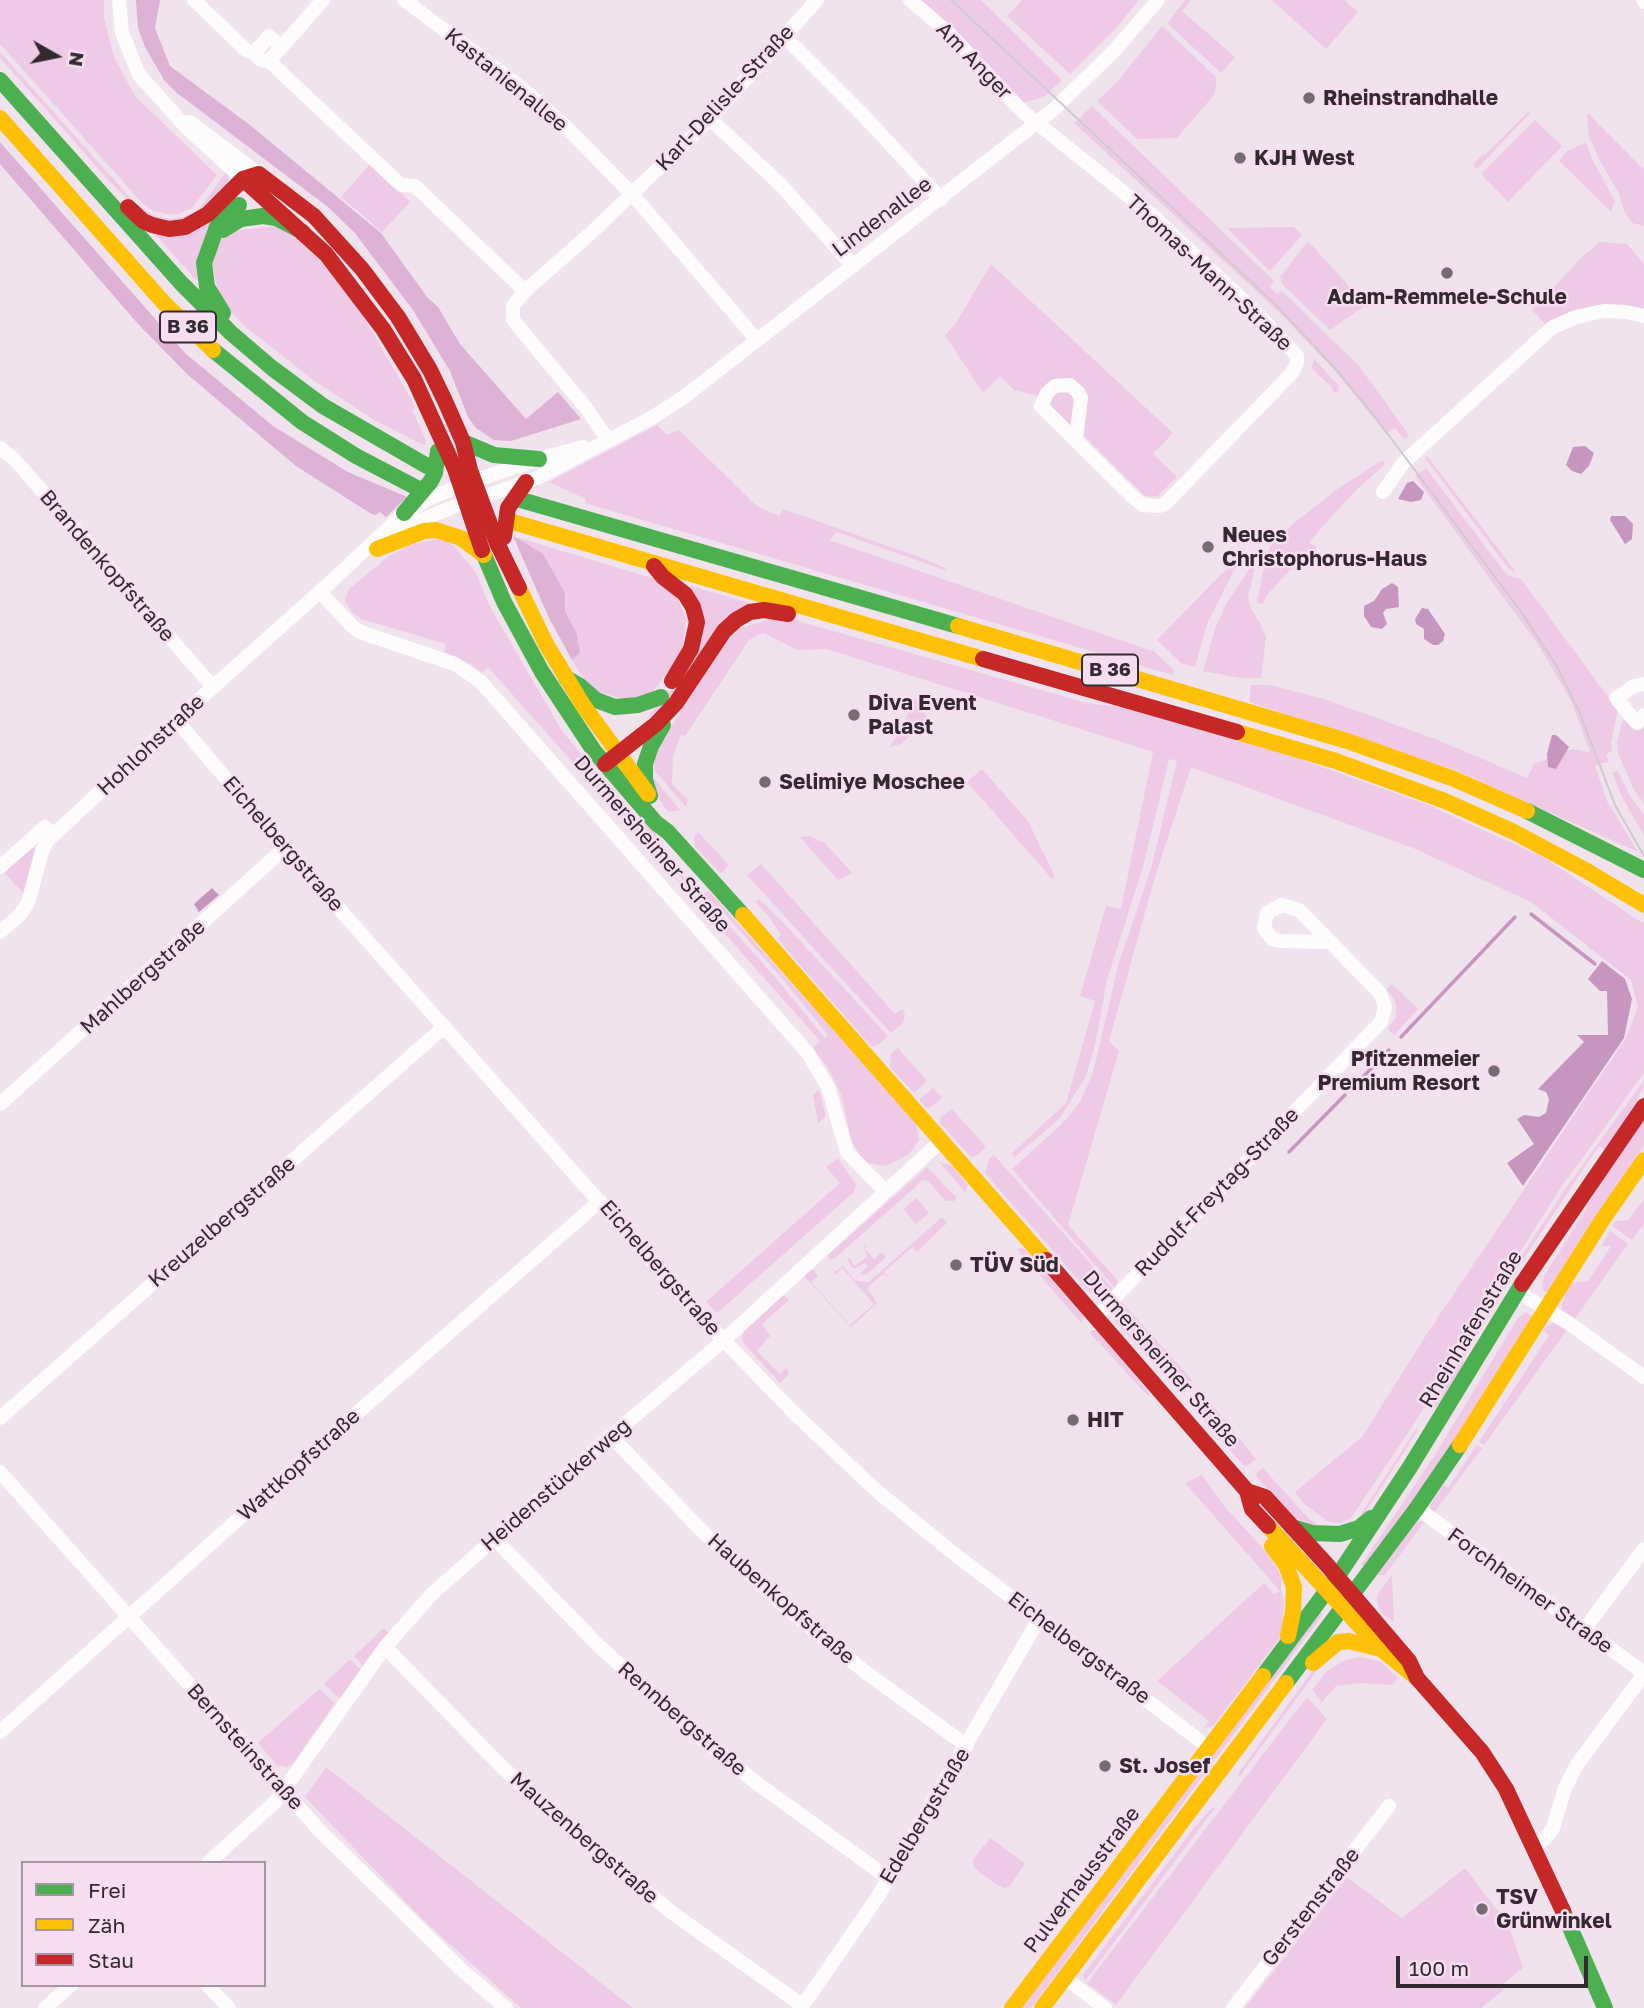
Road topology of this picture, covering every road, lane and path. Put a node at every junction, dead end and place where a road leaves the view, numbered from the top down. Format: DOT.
graph roads {
  1 [pos="118,0"];
  2 [pos="194,0"];
  3 [pos="323,0"];
  4 [pos="404,0"];
  5 [pos="817,0"];
  6 [pos="910,0"];
  7 [pos="1158,0"];
  8 [pos="784,36"];
  9 [pos="281,47"];
  10 [pos="254,53"];
  11 [pos="269,61"];
  12 [pos="0,80"];
  13 [pos="0,118"];
  14 [pos="710,119"];
  15 [pos="1037,123"];
  16 [pos="60,148"];
  17 [pos="252,181"];
  18 [pos="632,194"];
  19 [pos="941,199"];
  20 [pos="303,232"];
  21 [pos="216,233"];
  22 [pos="853,266"];
  23 [pos="524,291"];
  24 [pos="1644,316"];
  25 [pos="231,333"];
  26 [pos="757,340"];
  27 [pos="437,429"];
  28 [pos="608,440"];
  29 [pos="1076,440"];
  30 [pos="463,442"];
  31 [pos="0,447"];
  32 [pos="539,458"];
  33 [pos="428,466"];
  34 [pos="526,482"];
  35 [pos="467,484"];
  36 [pos="416,488"];
  37 [pos="1383,492"];
  38 [pos="473,500"];
  39 [pos="521,500"];
  40 [pos="404,513"];
  41 [pos="513,522"];
  42 [pos="377,549"];
  43 [pos="484,555"];
  44 [pos="505,559"];
  45 [pos="651,562"];
  46 [pos="334,579"];
  47 [pos="320,592"];
  48 [pos="889,631"];
  49 [pos="565,678"];
  50 [pos="1644,684"];
  51 [pos="213,687"];
  52 [pos="668,700"];
  53 [pos="1644,715"];
  54 [pos="177,721"];
  55 [pos="606,753"];
  56 [pos="650,796"];
  57 [pos="668,832"];
  58 [pos="53,836"];
  59 [pos="285,848"];
  60 [pos="0,867"];
  61 [pos="1644,870"];
  62 [pos="1644,905"];
  63 [pos="0,932"];
  64 [pos="1328,942"];
  65 [pos="445,1026"];
  66 [pos="0,1104"];
  67 [pos="1644,1106"];
  68 [pos="941,1141"];
  69 [pos="1644,1160"];
  70 [pos="886,1192"];
  71 [pos="600,1201"];
  72 [pos="1518,1292"];
  73 [pos="1546,1309"];
  74 [pos="1097,1316"];
  75 [pos="723,1340"];
  76 [pos="1644,1377"];
  77 [pos="0,1418"];
  78 [pos="611,1436"];
  79 [pos="0,1472"];
  80 [pos="1400,1482"];
  81 [pos="1247,1491"];
  82 [pos="1417,1508"];
  83 [pos="1257,1514"];
  84 [pos="1291,1526"];
  85 [pos="494,1538"];
  86 [pos="1644,1549"];
  87 [pos="1332,1583"];
  88 [pos="1348,1602"];
  89 [pos="128,1618"];
  90 [pos="1039,1619"];
  91 [pos="1584,1630"];
  92 [pos="1284,1646"];
  93 [pos="385,1647"];
  94 [pos="1381,1649"];
  95 [pos="1644,1674"];
  96 [pos="1418,1678"];
  97 [pos="1264,1714"];
  98 [pos="0,1732"];
  99 [pos="967,1746"];
  100 [pos="1208,1747"];
  101 [pos="284,1791"];
  102 [pos="1389,1805"];
  103 [pos="1534,1846"];
  104 [pos="210,1861"];
  105 [pos="888,1878"];
  106 [pos="1065,1978"];
  107 [pos="69,1987"];
  108 [pos="209,1987"];
  109 [pos="802,2007"];
  110 [pos="45,2008"];
  111 [pos="229,2008"];
  112 [pos="506,2008"];
  113 [pos="1012,2008"];
  114 [pos="1042,2008"];
  115 [pos="1105,2008"];
  116 [pos="1233,2008"];
  117 [pos="1605,2008"];
  1 -- 17 [label="street"];
  2 -- 10 [label="street"];
  3 -- 9 [label="street"];
  4 -- 18 [label="street, Kastanienallee"];
  5 -- 8 [label="street, Karl-Delisle-Straße"];
  6 -- 15 [label="street, Am Anger"];
  7 -- 15 [label="street, Lindenallee"];
  8 -- 14 [label="street, Karl-Delisle-Straße"];
  8 -- 19 [label="street"];
  9 -- 10 [label="street"];
  9 -- 11 [label="street"];
  10 -- 11 [label="street"];
  11 -- 23 [label="street"];
  12 -- 16 [label="main road, B 36"];
  13 -- 36 [label="main road, B 36"];
  14 -- 18 [label="street, Karl-Delisle-Straße"];
  14 -- 22 [label="street"];
  15 -- 19 [label="street, Lindenallee"];
  15 -- 29 [label="street, Thomas-Mann-Straße"];
  16 -- 17 [label="main road"];
  16 -- 25 [label="main road, B 36"];
  17 -- 20 [label="main road, Durmersheimer Straße"];
  17 -- 21 [label="main road"];
  17 -- 30 [label="main road, Durmersheimer Straße"];
  18 -- 23 [label="street"];
  18 -- 26 [label="street, Kastanienallee"];
  19 -- 22 [label="street, Lindenallee"];
  20 -- 21 [label="main road"];
  20 -- 27 [label="main road, Durmersheimer Straße"];
  21 -- 25 [label="main road"];
  22 -- 26 [label="street, Lindenallee"];
  23 -- 28 [label="street"];
  24 -- 37 [label="street"];
  25 -- 33 [label="main road, B 36"];
  26 -- 28 [label="street, Lindenallee"];
  27 -- 35 [label="main road, Durmersheimer Straße"];
  27 -- 40 [label="main road"];
  28 -- 32 [label="street, Lindenallee"];
  28 -- 34 [label="street, Lindenallee"];
  30 -- 32 [label="main road"];
  30 -- 35 [label="main road, Durmersheimer Straße"];
  31 -- 51 [label="street, Brandenkopfstraße"];
  32 -- 35 [label="street, Lindenallee"];
  34 -- 38 [label="street, Lindenallee"];
  34 -- 44 [label="main road"];
  35 -- 38 [label="main road, Durmersheimer Straße"];
  35 -- 40 [label="street, Hohlohstraße"];
  38 -- 42 [label="street, Hohlohstraße"];
  38 -- 43 [label="main road, Durmersheimer Straße"];
  38 -- 44 [label="main road, Durmersheimer Straße"];
  39 -- 61 [label="main road, B 36"];
  40 -- 46 [label="street, Hohlohstraße"];
  41 -- 45 [label="main road, B 36"];
  42 -- 43 [label="main road"];
  42 -- 46 [label="street, Hohlohstraße"];
  43 -- 55 [label="main road, Durmersheimer Straße"];
  44 -- 49 [label="main road, Durmersheimer Straße"];
  45 -- 48 [label="main road, B 36"];
  45 -- 52 [label="main road"];
  46 -- 47 [label="street, Hohlohstraße"];
  47 -- 51 [label="street, Hohlohstraße"];
  47 -- 70 [label="street, Durmersheimer Straße"];
  48 -- 52 [label="main road"];
  48 -- 62 [label="main road, B 36"];
  49 -- 52 [label="main road"];
  49 -- 55 [label="main road, Durmersheimer Straße"];
  50 -- 53 [label="street"];
  51 -- 54 [label="street, Hohlohstraße"];
  52 -- 55 [label="main road"];
  52 -- 56 [label="main road"];
  54 -- 58 [label="street, Hohlohstraße"];
  54 -- 59 [label="street, Eichelbergstraße"];
  55 -- 56 [label="main road, Durmersheimer Straße"];
  55 -- 57 [label="main road, Durmersheimer Straße"];
  56 -- 57 [label="main road, Durmersheimer Straße"];
  57 -- 68 [label="main road, Durmersheimer Straße"];
  58 -- 60 [label="street"];
  58 -- 63 [label="street, Hohlohstraße"];
  59 -- 65 [label="street, Eichelbergstraße"];
  59 -- 66 [label="street, Mahlbergstraße"];
  64 -- 74 [label="street, Rudolf-Freytag-Straße"];
  65 -- 71 [label="street, Eichelbergstraße"];
  65 -- 77 [label="street, Kreuzelbergstraße"];
  67 -- 72 [label="main road, Rheinhafenstraße"];
  68 -- 70 [label="street, Heidenstückerweg"];
  68 -- 74 [label="main road, Durmersheimer Straße"];
  69 -- 73 [label="main road"];
  70 -- 75 [label="street, Heidenstückerweg"];
  71 -- 75 [label="street, Eichelbergstraße"];
  71 -- 89 [label="street, Wattkopfstraße"];
  72 -- 73 [label="street"];
  72 -- 80 [label="main road, Rheinhafenstraße"];
  73 -- 76 [label="street"];
  73 -- 82 [label="main road"];
  74 -- 81 [label="main road, Durmersheimer Straße"];
  75 -- 78 [label="street, Heidenstückerweg"];
  75 -- 90 [label="street, Eichelbergstraße"];
  78 -- 85 [label="street, Heidenstückerweg"];
  78 -- 99 [label="street, Haubenkopfstraße"];
  79 -- 89 [label="street, Bernsteinstraße"];
  80 -- 84 [label="main road"];
  80 -- 87 [label="main road, Rheinhafenstraße"];
  81 -- 83 [label="main road, Durmersheimer Straße"];
  81 -- 84 [label="main road, Durmersheimer Straße"];
  82 -- 88 [label="main road"];
  82 -- 91 [label="street, Forchheimer Straße"];
  83 -- 87 [label="main road, Durmersheimer Straße"];
  83 -- 92 [label="main road"];
  84 -- 87 [label="main road, Durmersheimer Straße"];
  85 -- 93 [label="street, Heidenstückerweg"];
  85 -- 105 [label="street, Rennbergstraße"];
  86 -- 91 [label="street"];
  87 -- 88 [label="main road, Durmersheimer Straße"];
  87 -- 92 [label="main road, Pulverhausstraße"];
  88 -- 94 [label="main road, Durmersheimer Straße"];
  88 -- 96 [label="main road, Durmersheimer Straße"];
  88 -- 97 [label="main road"];
  89 -- 98 [label="street, Wattkopfstraße"];
  89 -- 101 [label="street, Bernsteinstraße"];
  90 -- 99 [label="street, Edelbergstraße"];
  90 -- 100 [label="street, Eichelbergstraße"];
  91 -- 95 [label="street, Forchheimer Straße"];
  92 -- 100 [label="main road, Pulverhausstraße"];
  93 -- 101 [label="street, Heidenstückerweg"];
  93 -- 109 [label="street, Mauzenbergstraße"];
  94 -- 96 [label="main road, Durmersheimer Straße"];
  94 -- 97 [label="main road"];
  95 -- 103 [label="street"];
  96 -- 103 [label="main road, Durmersheimer Straße"];
  97 -- 106 [label="main road"];
  99 -- 105 [label="street, Edelbergstraße"];
  100 -- 113 [label="main road, Pulverhausstraße"];
  101 -- 104 [label="street, Heidenstückerweg"];
  101 -- 112 [label="street, Bernsteinstraße"];
  102 -- 116 [label="street, Gerstenstraße"];
  103 -- 117 [label="main road, Durmersheimer Straße"];
  105 -- 109 [label="street, Edelbergstraße"];
  106 -- 114 [label="main road"];
  106 -- 115 [label="street"];
  107 -- 110 [label="street"];
  108 -- 111 [label="street"];
}
